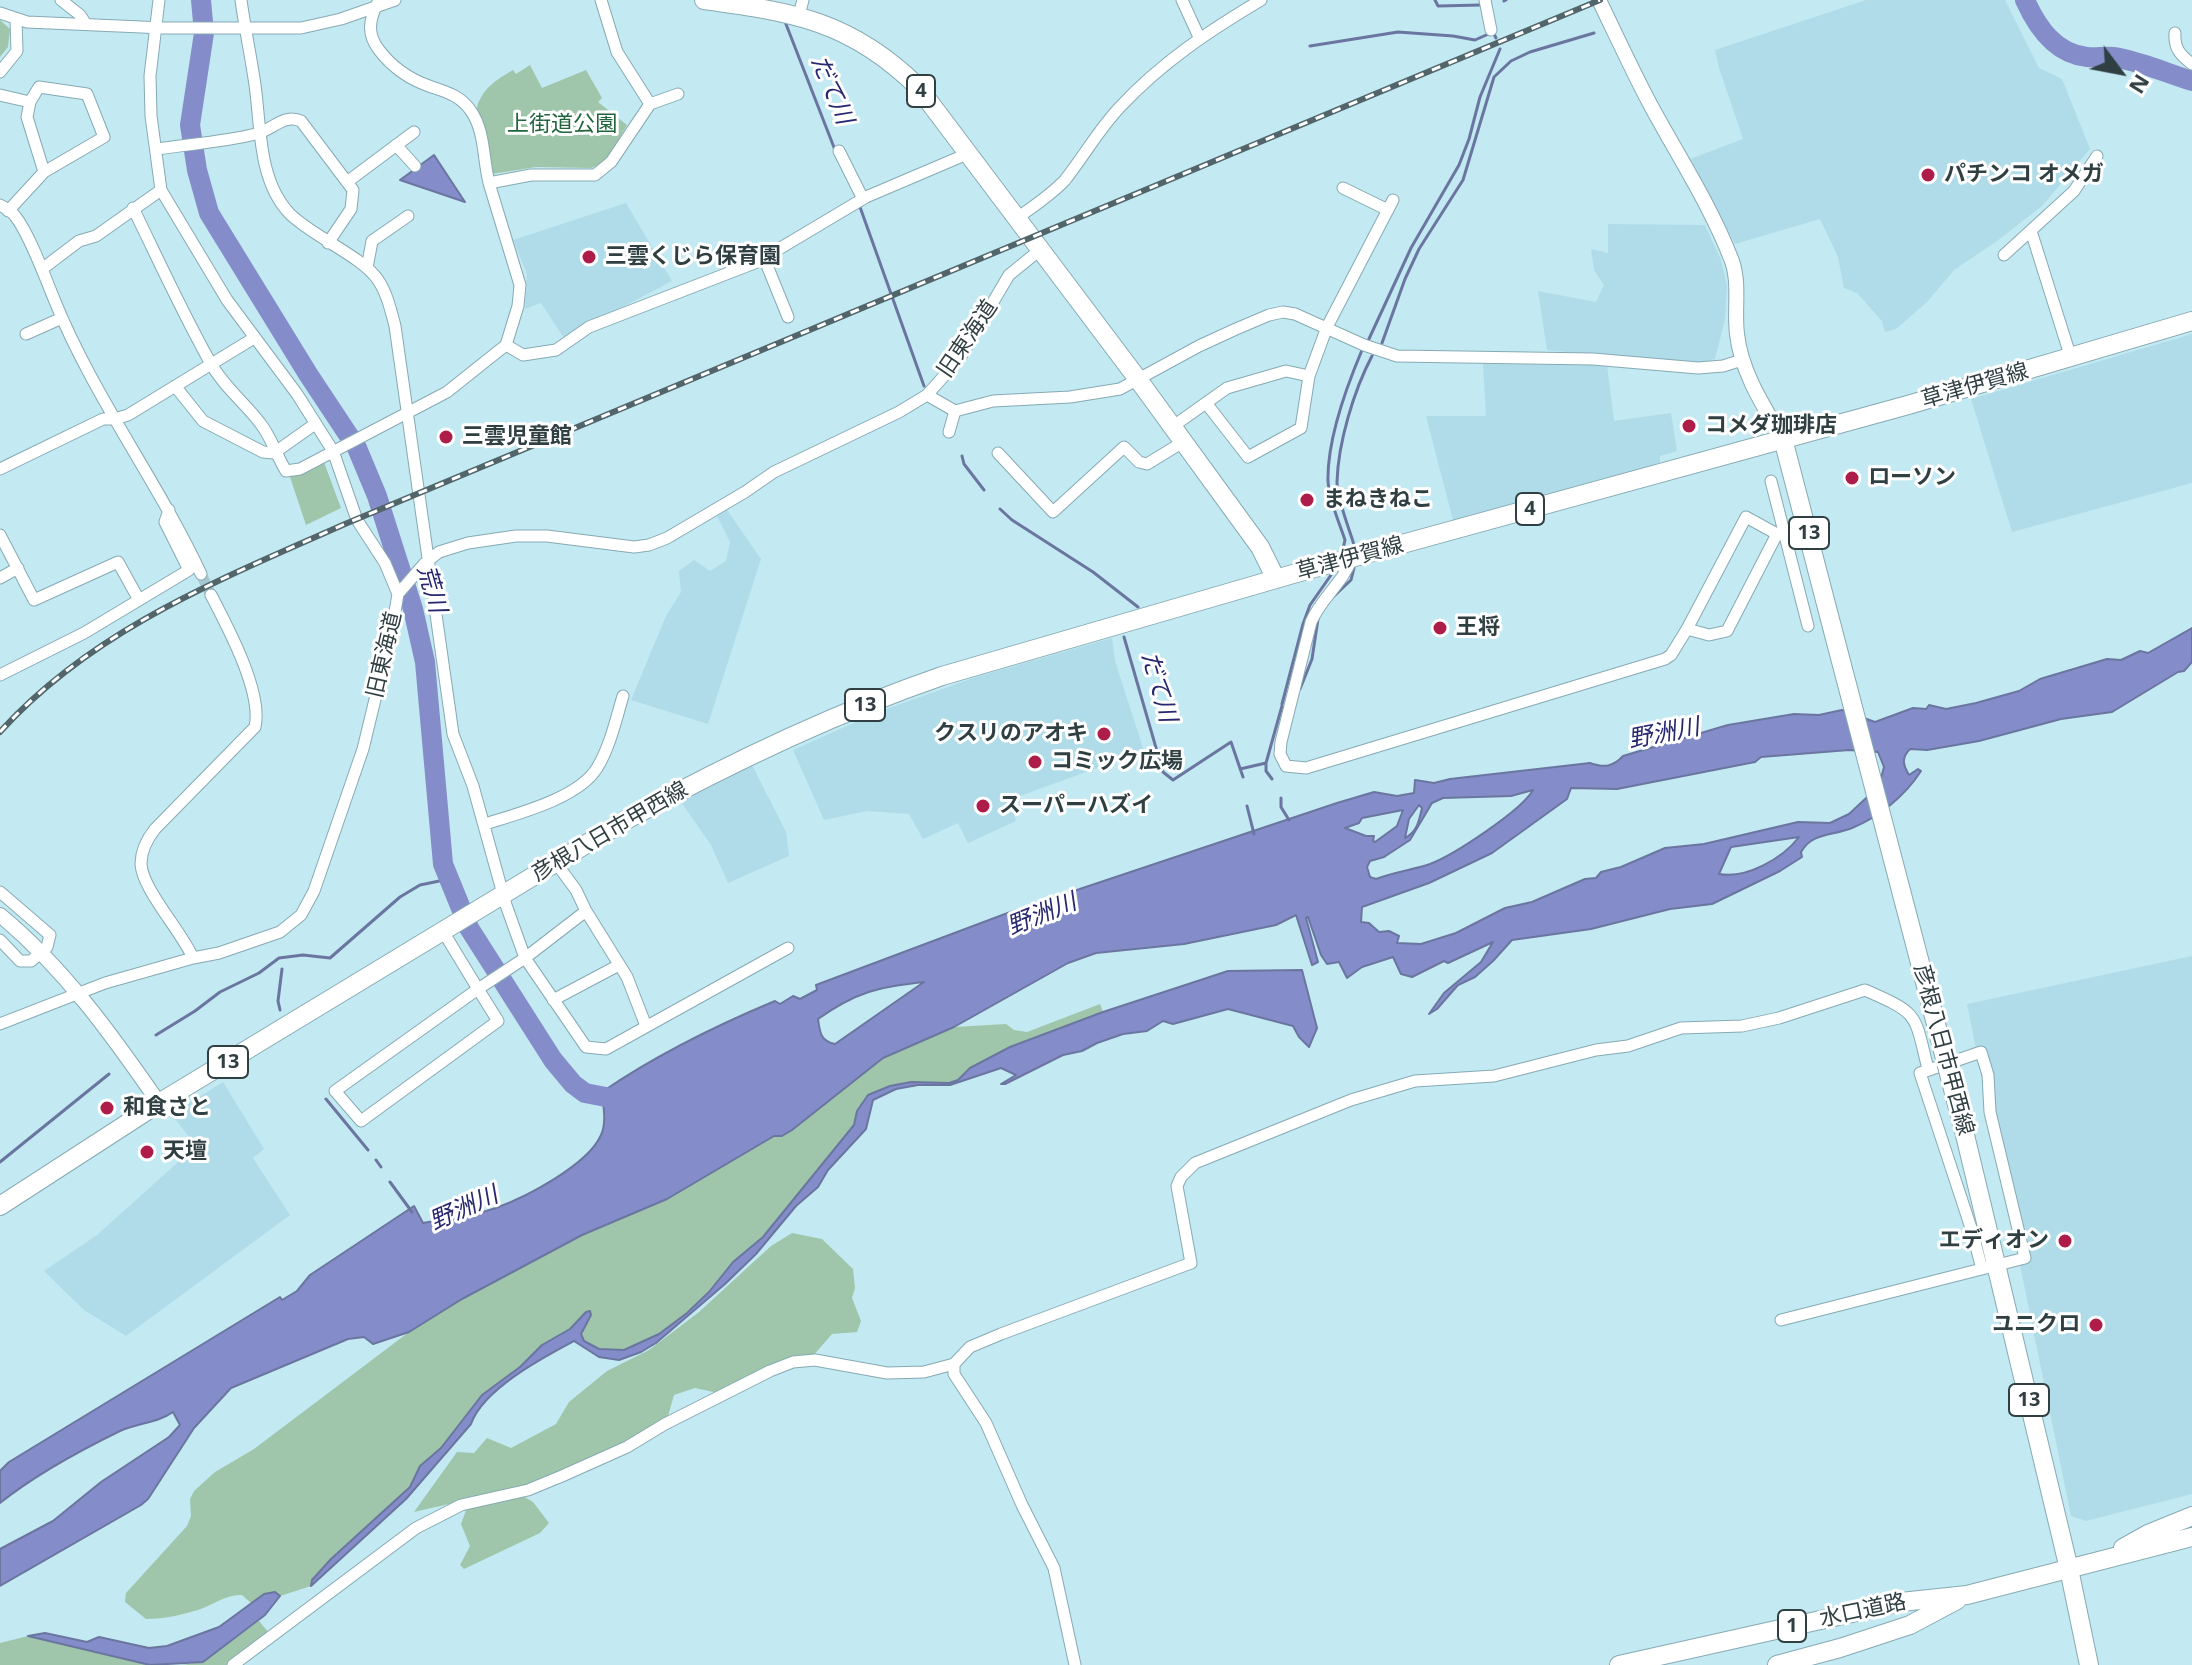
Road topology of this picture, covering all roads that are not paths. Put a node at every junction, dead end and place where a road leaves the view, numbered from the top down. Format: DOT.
graph roads {
  1 [pos="61,0"];
  2 [pos="159,0"];
  3 [pos="241,0"];
  4 [pos="395,0"];
  5 [pos="601,0"];
  6 [pos="704,0"];
  7 [pos="1182,0"];
  8 [pos="1261,0"];
  9 [pos="1485,0"];
  10 [pos="1599,0"];
  11 [pos="378,3"];
  12 [pos="791,9"];
  13 [pos="0,13"];
  14 [pos="16,19"];
  15 [pos="86,24"];
  16 [pos="245,26"];
  17 [pos="160,28"];
  18 [pos="1491,30"];
  19 [pos="2175,33"];
  20 [pos="1199,37"];
  21 [pos="2192,64"];
  22 [pos="0,72"];
  23 [pos="678,94"];
  24 [pos="0,95"];
  25 [pos="30,102"];
  26 [pos="650,104"];
  27 [pos="414,132"];
  28 [pos="259,133"];
  29 [pos="396,145"];
  30 [pos="157,149"];
  31 [pos="839,151"];
  32 [pos="967,154"];
  33 [pos="2097,156"];
  34 [pos="415,166"];
  35 [pos="44,172"];
  36 [pos="347,182"];
  37 [pos="489,183"];
  38 [pos="1343,188"];
  39 [pos="161,190"];
  40 [pos="863,199"];
  41 [pos="4,208"];
  42 [pos="133,208"];
  43 [pos="408,216"];
  44 [pos="1017,218"];
  45 [pos="2031,231"];
  46 [pos="328,243"];
  47 [pos="1041,249"];
  48 [pos="2004,255"];
  49 [pos="764,258"];
  50 [pos="367,268"];
  51 [pos="42,269"];
  52 [pos="788,317"];
  53 [pos="62,318"];
  54 [pos="2192,321"];
  55 [pos="1327,327"];
  56 [pos="26,334"];
  57 [pos="254,338"];
  58 [pos="506,345"];
  59 [pos="2071,358"];
  60 [pos="1742,360"];
  61 [pos="211,364"];
  62 [pos="1309,376"];
  63 [pos="1137,378"];
  64 [pos="175,386"];
  65 [pos="927,395"];
  66 [pos="1206,403"];
  67 [pos="955,411"];
  68 [pos="408,412"];
  69 [pos="114,419"];
  70 [pos="315,424"];
  71 [pos="949,432"];
  72 [pos="1178,434"];
  73 [pos="1783,439"];
  74 [pos="337,449"];
  75 [pos="274,453"];
  76 [pos="998,453"];
  77 [pos="0,469"];
  78 [pos="1771,481"];
  79 [pos="169,510"];
  80 [pos="1807,527"];
  81 [pos="1781,533"];
  82 [pos="0,535"];
  83 [pos="1352,558"];
  84 [pos="426,563"];
  85 [pos="18,568"];
  86 [pos="201,574"];
  87 [pos="0,578"];
  88 [pos="1276,579"];
  89 [pos="398,594"];
  90 [pos="211,595"];
  91 [pos="139,600"];
  92 [pos="1808,626"];
  93 [pos="1687,629"];
  94 [pos="0,675"];
  95 [pos="623,696"];
  96 [pos="485,824"];
  97 [pos="556,863"];
  98 [pos="0,892"];
  99 [pos="504,895"];
  100 [pos="586,911"];
  101 [pos="0,915"];
  102 [pos="451,928"];
  103 [pos="0,940"];
  104 [pos="788,948"];
  105 [pos="42,954"];
  106 [pos="193,958"];
  107 [pos="523,960"];
  108 [pos="619,965"];
  109 [pos="482,985"];
  110 [pos="79,993"];
  111 [pos="553,1000"];
  112 [pos="0,1024"];
  113 [pos="646,1026"];
  114 [pos="1928,1069"];
  115 [pos="159,1103"];
  116 [pos="0,1206"];
  117 [pos="1990,1267"];
  118 [pos="1781,1320"];
  119 [pos="954,1364"];
  120 [pos="2192,1516"];
  121 [pos="2192,1537"];
  122 [pos="2104,1560"];
  123 [pos="2069,1569"];
  124 [pos="1967,1595"];
  125 [pos="233,1665"];
  126 [pos="1075,1665"];
  127 [pos="1619,1665"];
  128 [pos="1777,1665"];
  129 [pos="2089,1665"];
  1 -- 15 [label="street"];
  2 -- 17 [label="street"];
  3 -- 16 [label="street"];
  4 -- 11 [label="street"];
  5 -- 26 [label="street"];
  6 -- 12 [label="main road, 草津伊賀線 / 4"];
  7 -- 20 [label="street"];
  8 -- 20 [label="street"];
  9 -- 18 [label="street"];
  10 -- 60 [label="street"];
  11 -- 16 [label="street"];
  11 -- 37 [label="street"];
  12 -- 32 [label="main road, 草津伊賀線 / 4"];
  13 -- 14 [label="street"];
  14 -- 15 [label="street"];
  14 -- 22 [label="street"];
  15 -- 17 [label="street"];
  16 -- 17 [label="street"];
  16 -- 28 [label="street"];
  17 -- 30 [label="street"];
  19 -- 21 [label="street"];
  20 -- 44 [label="street"];
  23 -- 26 [label="street"];
  24 -- 25 [label="street"];
  25 -- 35 [label="street"];
  25 -- 35 [label="street"];
  26 -- 37 [label="street"];
  27 -- 29 [label="street"];
  28 -- 30 [label="street"];
  28 -- 36 [label="street"];
  28 -- 46 [label="street"];
  29 -- 34 [label="street"];
  29 -- 36 [label="street"];
  30 -- 39 [label="street"];
  31 -- 40 [label="street"];
  32 -- 40 [label="street"];
  32 -- 44 [label="main road, 草津伊賀線 / 4"];
  33 -- 45 [label="street"];
  35 -- 41 [label="street"];
  36 -- 46 [label="street"];
  37 -- 58 [label="street"];
  38 -- 55 [label="street"];
  39 -- 42 [label="street"];
  39 -- 57 [label="street"];
  40 -- 49 [label="street"];
  41 -- 51 [label="street"];
  42 -- 51 [label="street"];
  42 -- 61 [label="street"];
  43 -- 50 [label="street"];
  44 -- 47 [label="main road, 草津伊賀線 / 4"];
  45 -- 48 [label="street"];
  45 -- 59 [label="street"];
  46 -- 50 [label="street"];
  47 -- 63 [label="main road, 草津伊賀線 / 4"];
  47 -- 65 [label="street, 旧東海道"];
  49 -- 52 [label="street"];
  49 -- 58 [label="street"];
  50 -- 68 [label="street"];
  51 -- 53 [label="street"];
  53 -- 56 [label="street"];
  53 -- 69 [label="street"];
  54 -- 59 [label="main road, 草津伊賀線 / 4"];
  55 -- 60 [label="street"];
  55 -- 62 [label="street"];
  55 -- 63 [label="street"];
  57 -- 61 [label="street"];
  57 -- 70 [label="street"];
  58 -- 68 [label="street"];
  59 -- 73 [label="main road, 草津伊賀線 / 4"];
  60 -- 73 [label="street"];
  61 -- 64 [label="street"];
  61 -- 75 [label="street"];
  62 -- 66 [label="street"];
  62 -- 66 [label="street"];
  63 -- 67 [label="street"];
  63 -- 72 [label="main road, 草津伊賀線 / 4"];
  64 -- 69 [label="street"];
  64 -- 75 [label="street"];
  65 -- 67 [label="street"];
  65 -- 84 [label="street, 旧東海道"];
  66 -- 72 [label="street"];
  67 -- 71 [label="street"];
  68 -- 74 [label="street"];
  68 -- 84 [label="street"];
  69 -- 77 [label="street"];
  69 -- 79 [label="street"];
  70 -- 74 [label="street"];
  70 -- 75 [label="street"];
  72 -- 76 [label="street"];
  72 -- 88 [label="main road, 草津伊賀線 / 4"];
  73 -- 80 [label="main road, 彦根八日市甲西線 / 13"];
  73 -- 83 [label="main road, 草津伊賀線 / 4"];
  74 -- 75 [label="street"];
  74 -- 89 [label="street"];
  78 -- 81 [label="street"];
  79 -- 86 [label="street"];
  79 -- 91 [label="street"];
  80 -- 81 [label="street"];
  80 -- 117 [label="main road, 彦根八日市甲西線 / 13, bridge"];
  81 -- 92 [label="street"];
  81 -- 93 [label="street"];
  81 -- 93 [label="street"];
  82 -- 85 [label="street"];
  83 -- 88 [label="main road, 草津伊賀線 / 4"];
  83 -- 93 [label="street"];
  84 -- 89 [label="street, 旧東海道"];
  84 -- 96 [label="street"];
  85 -- 87 [label="street"];
  85 -- 91 [label="street"];
  88 -- 97 [label="main road, 彦根八日市甲西線 / 13"];
  89 -- 106 [label="street, 旧東海道"];
  90 -- 106 [label="street"];
  91 -- 94 [label="street"];
  95 -- 96 [label="street"];
  96 -- 99 [label="street"];
  97 -- 99 [label="main road, 彦根八日市甲西線 / 13"];
  97 -- 100 [label="street"];
  98 -- 105 [label="street"];
  99 -- 102 [label="main road, 彦根八日市甲西線 / 13"];
  99 -- 107 [label="street"];
  100 -- 107 [label="street"];
  100 -- 108 [label="street"];
  101 -- 105 [label="street"];
  102 -- 109 [label="street"];
  102 -- 115 [label="main road, 彦根八日市甲西線 / 13"];
  103 -- 105 [label="street"];
  104 -- 113 [label="street"];
  105 -- 110 [label="street"];
  106 -- 110 [label="street, 旧東海道"];
  107 -- 109 [label="street"];
  107 -- 111 [label="street"];
  108 -- 111 [label="street"];
  108 -- 113 [label="street"];
  109 -- 109 [label="street"];
  110 -- 112 [label="street, 旧東海道"];
  110 -- 115 [label="street"];
  111 -- 113 [label="street"];
  114 -- 117 [label="street"];
  114 -- 117 [label="street"];
  114 -- 119 [label="street"];
  115 -- 116 [label="main road, 彦根八日市甲西線 / 13"];
  117 -- 118 [label="street"];
  117 -- 123 [label="main road, 彦根八日市甲西線 / 13"];
  119 -- 125 [label="street"];
  119 -- 126 [label="street"];
  120 -- 122 [label="main road"];
  121 -- 122 [label="main road, 1"];
  122 -- 123 [label="main road, 1"];
  123 -- 124 [label="main road, 水口道路 / 1"];
  123 -- 129 [label="main road, 彦根八日市甲西線 / 13"];
  124 -- 127 [label="main road, 水口道路 / 1"];
  124 -- 128 [label="main road, 水口道路 / 1"];
}
